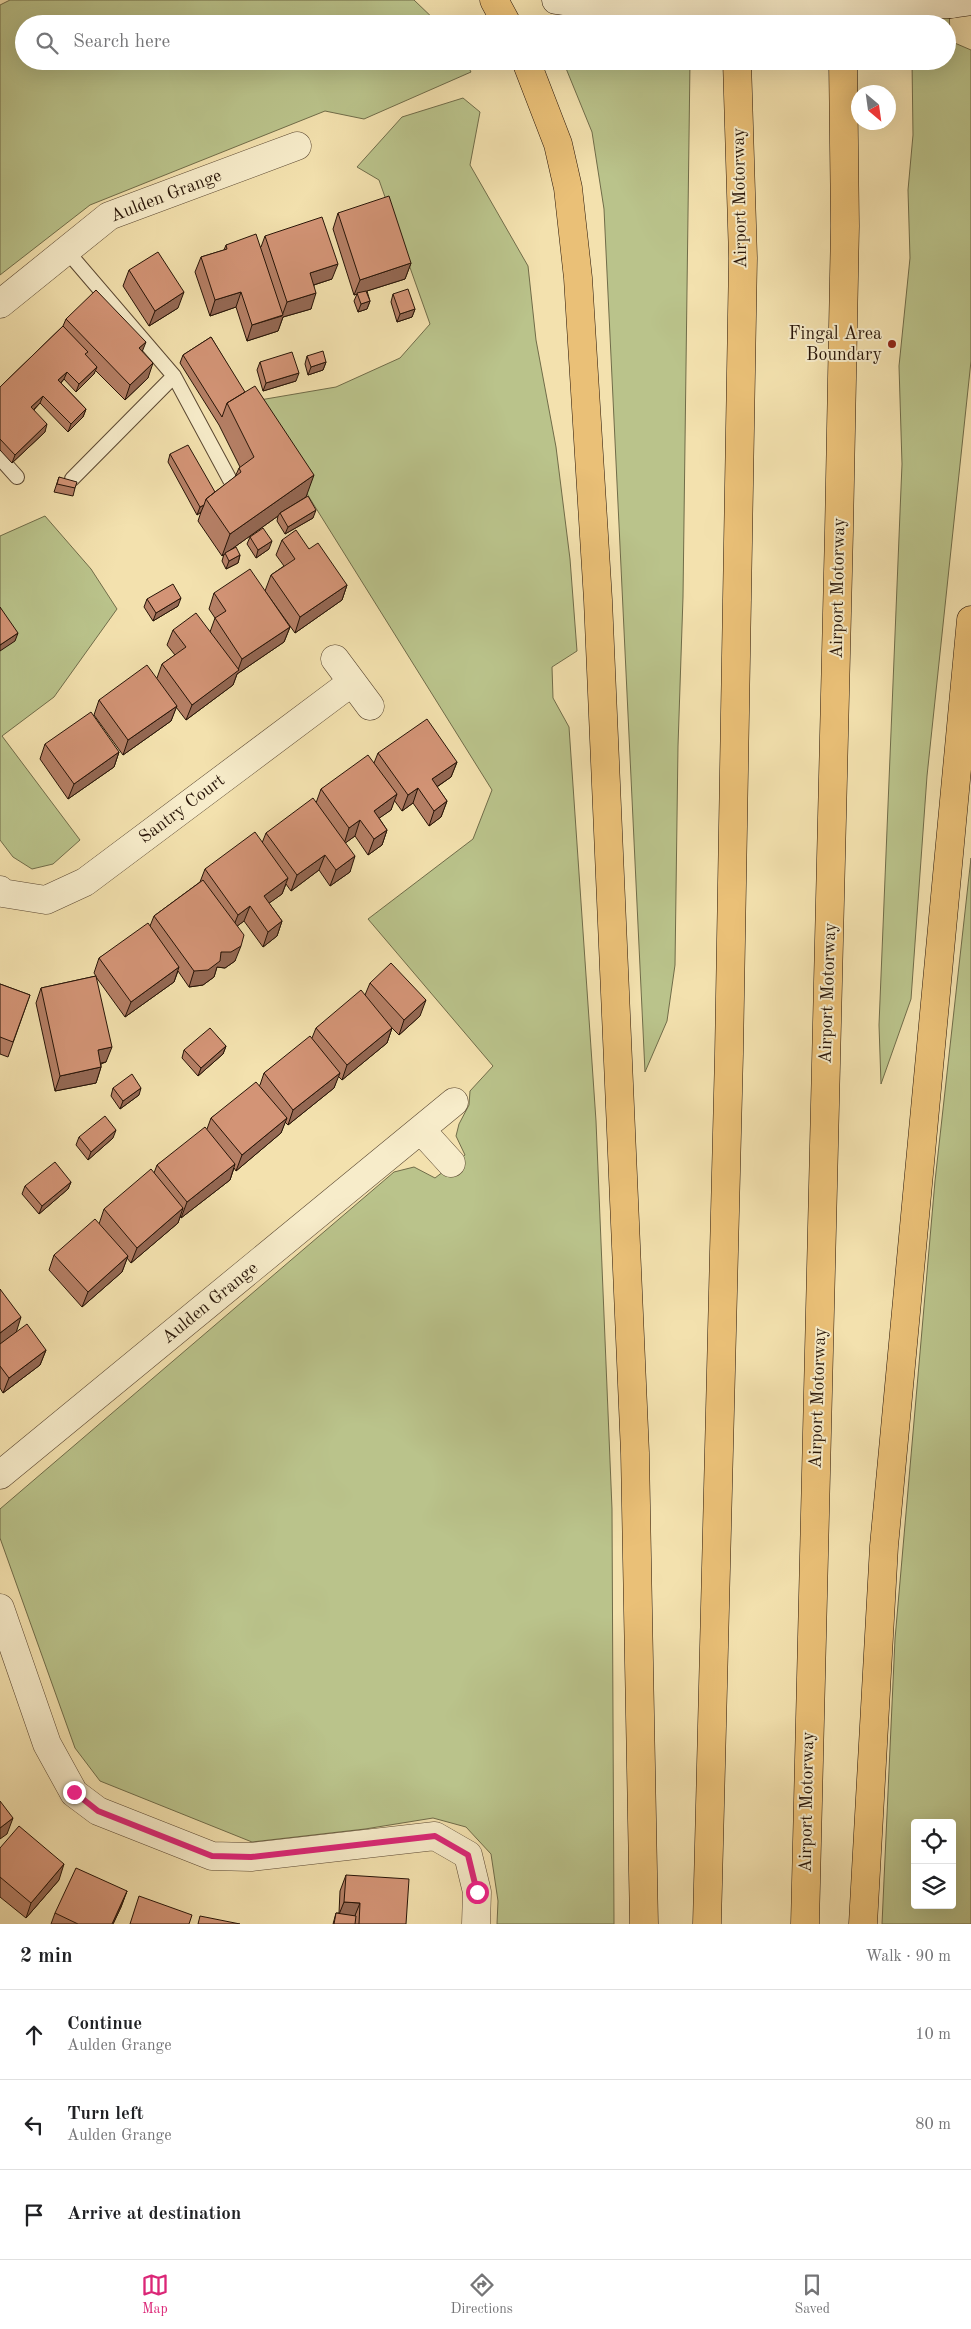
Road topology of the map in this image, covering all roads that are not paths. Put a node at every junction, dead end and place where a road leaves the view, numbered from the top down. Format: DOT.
graph roads {
  1 [pos="494,0"];
  2 [pos="556,0"];
  3 [pos="737,0"];
  4 [pos="842,0"];
  5 [pos="961,2"];
  6 [pos="502,15"];
  7 [pos="737,15"];
  8 [pos="842,15"];
  9 [pos="529,70"];
  10 [pos="737,70"];
  11 [pos="843,70"];
  12 [pos="297,146"];
  13 [pos="66,250"];
  14 [pos="0,304"];
  15 [pos="174,376"];
  16 [pos="0,458"];
  17 [pos="17,477"];
  18 [pos="72,479"];
  19 [pos="230,480"];
  20 [pos="971,620"];
  21 [pos="335,658"];
  22 [pos="352,682"];
  23 [pos="370,706"];
  24 [pos="0,890"];
  25 [pos="454,1102"];
  26 [pos="421,1130"];
  27 [pos="451,1163"];
  28 [pos="0,1475"];
  29 [pos="0,1608"];
  30 [pos="476,1924"];
  31 [pos="644,1924"];
  32 [pos="707,1924"];
  33 [pos="805,1924"];
  34 [pos="862,1924"];
  1 -- 6 [label="highway"];
  2 -- 5 [label="street, bridge"];
  3 -- 7 [label="highway"];
  4 -- 8 [label="highway"];
  9 -- 31 [label="highway"];
  10 -- 32 [label="highway, Airport Motorway"];
  11 -- 33 [label="highway, Airport Motorway"];
  12 -- 13 [label="street, Aulden Grange"];
  13 -- 14 [label="street, Aulden Grange"];
  13 -- 15 [label="lane"];
  15 -- 18 [label="lane"];
  15 -- 19 [label="lane"];
  16 -- 17 [label="lane"];
  20 -- 34 [label="highway"];
  21 -- 22 [label="street"];
  22 -- 23 [label="street"];
  22 -- 24 [label="street, Santry Court"];
  25 -- 26 [label="street, Aulden Grange"];
  26 -- 27 [label="street"];
  26 -- 28 [label="street, Aulden Grange"];
  29 -- 30 [label="street"];
}
